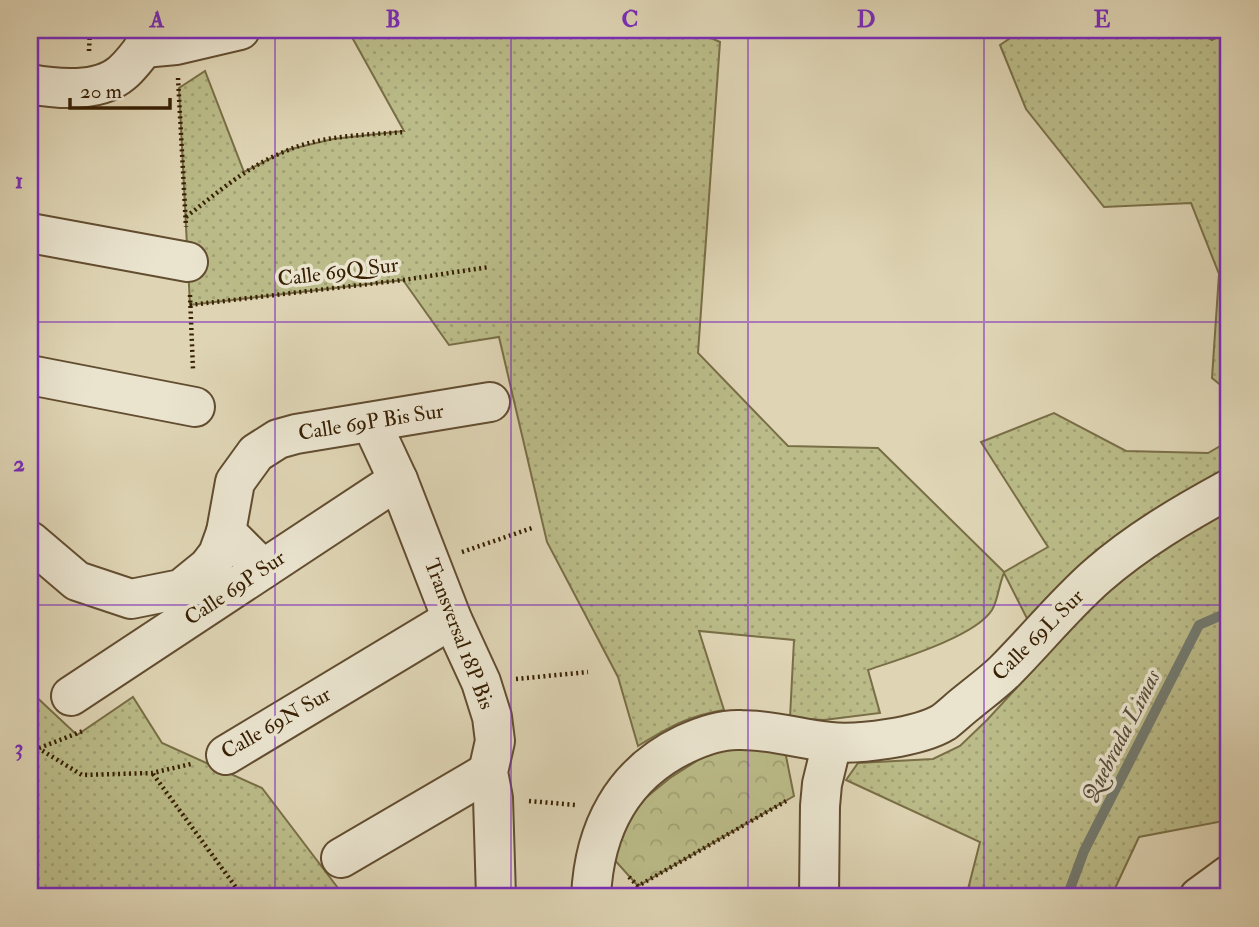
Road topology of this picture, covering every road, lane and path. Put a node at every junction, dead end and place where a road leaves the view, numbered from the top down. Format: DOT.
graph roads {
  1 [pos="240,30"];
  2 [pos="150,39"];
  3 [pos="30,85"];
  4 [pos="404,132"];
  5 [pos="185,217"];
  6 [pos="30,233"];
  7 [pos="188,262"];
  8 [pos="489,267"];
  9 [pos="190,305"];
  10 [pos="30,375"];
  11 [pos="490,402"];
  12 [pos="195,407"];
  13 [pos="371,422"];
  14 [pos="398,480"];
  15 [pos="1229,489"];
  16 [pos="532,528"];
  17 [pos="226,532"];
  18 [pos="30,541"];
  19 [pos="431,563"];
  20 [pos="263,569"];
  21 [pos="452,619"];
  22 [pos="588,672"];
  23 [pos="481,682"];
  24 [pos="71,696"];
  25 [pos="30,740"];
  26 [pos="832,743"];
  27 [pos="226,755"];
  28 [pos="152,773"];
  29 [pos="822,784"];
  30 [pos="491,785"];
  31 [pos="613,809"];
  32 [pos="341,858"];
  33 [pos="1229,875"];
  34 [pos="638,886"];
  35 [pos="243,897"];
  36 [pos="496,897"];
  37 [pos="591,897"];
  38 [pos="819,897"];
  39 [pos="1199,897"];
  1 -- 2 [label="street"];
  2 -- 3 [label="street"];
  4 -- 5 [label="path"];
  6 -- 7 [label="street"];
  8 -- 9 [label="path, Calle 69Q Sur"];
  10 -- 12 [label="street"];
  11 -- 13 [label="street, Calle 69P Bis Sur"];
  13 -- 14 [label="street, Transversal 18P Bis"];
  13 -- 17 [label="street, Calle 69P Bis Sur"];
  14 -- 19 [label="street, Transversal 18P Bis"];
  14 -- 20 [label="street, Calle 69P Sur"];
  15 -- 26 [label="street, Calle 69L Sur"];
  16 -- 19 [label="path"];
  17 -- 18 [label="street"];
  17 -- 20 [label="street"];
  19 -- 21 [label="street, Transversal 18P Bis"];
  20 -- 24 [label="street, Calle 69P Sur"];
  21 -- 23 [label="street, Transversal 18P Bis"];
  21 -- 27 [label="street, Calle 69N Sur"];
  22 -- 23 [label="path"];
  23 -- 30 [label="street, Transversal 18P Bis"];
  25 -- 28 [label="path, Calle 69N Sur"];
  26 -- 29 [label="street"];
  26 -- 31 [label="street, Calle 69L Sur"];
  27 -- 28 [label="path, Calle 69N Sur"];
  28 -- 35 [label="path"];
  29 -- 34 [label="path"];
  29 -- 38 [label="street"];
  30 -- 31 [label="path"];
  30 -- 32 [label="street"];
  30 -- 36 [label="street, Transversal 18P Bis"];
  31 -- 37 [label="street, Calle 69L Sur"];
  33 -- 39 [label="street"];
}
